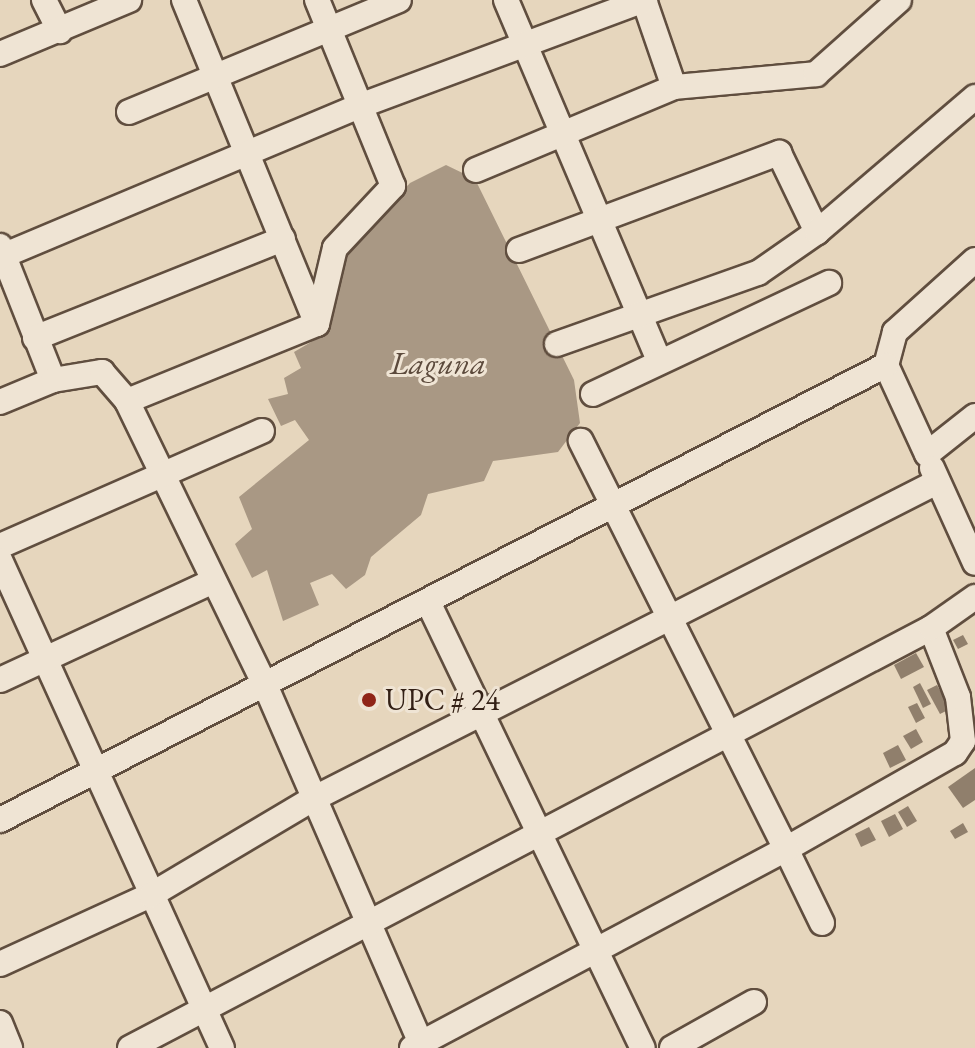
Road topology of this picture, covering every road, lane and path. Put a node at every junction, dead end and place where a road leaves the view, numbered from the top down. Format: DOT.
graph roads {
  1 [pos="44,0"];
  2 [pos="129,0"];
  3 [pos="184,0"];
  4 [pos="317,0"];
  5 [pos="399,0"];
  6 [pos="506,0"];
  7 [pos="644,0"];
  8 [pos="899,0"];
  9 [pos="329,29"];
  10 [pos="60,31"];
  11 [pos="525,44"];
  12 [pos="0,54"];
  13 [pos="215,76"];
  14 [pos="674,87"];
  15 [pos="975,97"];
  16 [pos="362,105"];
  17 [pos="129,112"];
  18 [pos="561,137"];
  19 [pos="251,151"];
  20 [pos="476,170"];
  21 [pos="596,221"];
  22 [pos="817,232"];
  23 [pos="283,239"];
  24 [pos="519,250"];
  25 [pos="2,253"];
  26 [pos="975,260"];
  27 [pos="829,283"];
  28 [pos="640,319"];
  29 [pos="317,324"];
  30 [pos="35,338"];
  31 [pos="557,344"];
  32 [pos="659,361"];
  33 [pos="886,365"];
  34 [pos="53,380"];
  35 [pos="593,394"];
  36 [pos="127,401"];
  37 [pos="0,402"];
  38 [pos="975,416"];
  39 [pos="262,431"];
  40 [pos="581,441"];
  41 [pos="927,454"];
  42 [pos="160,470"];
  43 [pos="937,482"];
  44 [pos="614,501"];
  45 [pos="0,546"];
  46 [pos="0,560"];
  47 [pos="975,563"];
  48 [pos="213,581"];
  49 [pos="975,597"];
  50 [pos="428,602"];
  51 [pos="671,617"];
  52 [pos="931,628"];
  53 [pos="40,661"];
  54 [pos="0,680"];
  55 [pos="266,687"];
  56 [pos="486,712"];
  57 [pos="969,723"];
  58 [pos="731,734"];
  59 [pos="94,773"];
  60 [pos="311,800"];
  61 [pos="0,820"];
  62 [pos="538,833"];
  63 [pos="786,849"];
  64 [pos="151,895"];
  65 [pos="369,919"];
  66 [pos="822,923"];
  67 [pos="593,948"];
  68 [pos="0,964"];
  69 [pos="754,1002"];
  70 [pos="205,1010"];
  71 [pos="0,1023"];
  72 [pos="418,1047"];
  73 [pos="10,1048"];
  74 [pos="130,1048"];
  75 [pos="222,1048"];
  76 [pos="643,1048"];
  77 [pos="672,1048"];
  1 -- 10 [label="street"];
  2 -- 10 [label="street"];
  3 -- 13 [label="street"];
  4 -- 9 [label="street"];
  5 -- 9 [label="street"];
  6 -- 11 [label="street"];
  7 -- 11 [label="street"];
  7 -- 14 [label="street"];
  8 -- 14 [label="street"];
  9 -- 13 [label="street"];
  9 -- 16 [label="street"];
  10 -- 12 [label="street"];
  11 -- 16 [label="street"];
  11 -- 18 [label="street"];
  13 -- 17 [label="street"];
  13 -- 19 [label="street"];
  14 -- 18 [label="street"];
  15 -- 22 [label="street"];
  16 -- 19 [label="street"];
  16 -- 29 [label="street"];
  18 -- 20 [label="street"];
  18 -- 21 [label="street"];
  19 -- 23 [label="street"];
  19 -- 25 [label="street"];
  21 -- 22 [label="street"];
  21 -- 24 [label="street"];
  21 -- 28 [label="street"];
  22 -- 28 [label="street"];
  23 -- 29 [label="street"];
  23 -- 30 [label="street"];
  25 -- 30 [label="street"];
  26 -- 33 [label="street"];
  27 -- 32 [label="street"];
  28 -- 31 [label="street"];
  28 -- 32 [label="street"];
  29 -- 36 [label="street"];
  30 -- 34 [label="street"];
  32 -- 35 [label="street"];
  33 -- 41 [label="street"];
  33 -- 44 [label="street"];
  34 -- 36 [label="street"];
  34 -- 37 [label="street"];
  36 -- 42 [label="street"];
  38 -- 41 [label="street"];
  39 -- 42 [label="street"];
  40 -- 44 [label="street"];
  41 -- 43 [label="street"];
  42 -- 45 [label="street"];
  42 -- 48 [label="street"];
  43 -- 47 [label="street"];
  43 -- 51 [label="street"];
  44 -- 50 [label="street"];
  44 -- 51 [label="street"];
  46 -- 53 [label="street"];
  48 -- 53 [label="street"];
  48 -- 55 [label="street"];
  49 -- 52 [label="street"];
  50 -- 55 [label="street"];
  50 -- 56 [label="street"];
  51 -- 56 [label="street"];
  51 -- 58 [label="street"];
  52 -- 57 [label="street"];
  52 -- 58 [label="street"];
  53 -- 54 [label="street"];
  53 -- 59 [label="street"];
  55 -- 59 [label="street"];
  55 -- 60 [label="street"];
  56 -- 60 [label="street"];
  56 -- 62 [label="street"];
  57 -- 63 [label="street"];
  58 -- 62 [label="street"];
  58 -- 63 [label="street"];
  59 -- 61 [label="street"];
  59 -- 64 [label="street"];
  60 -- 64 [label="street"];
  60 -- 65 [label="street"];
  62 -- 65 [label="street"];
  62 -- 67 [label="street"];
  63 -- 66 [label="street"];
  63 -- 67 [label="street"];
  64 -- 68 [label="street"];
  64 -- 70 [label="street"];
  65 -- 70 [label="street"];
  65 -- 72 [label="street"];
  67 -- 72 [label="street"];
  67 -- 76 [label="street"];
  69 -- 77 [label="street"];
  70 -- 74 [label="street"];
  70 -- 75 [label="street"];
  71 -- 73 [label="street"];
}
